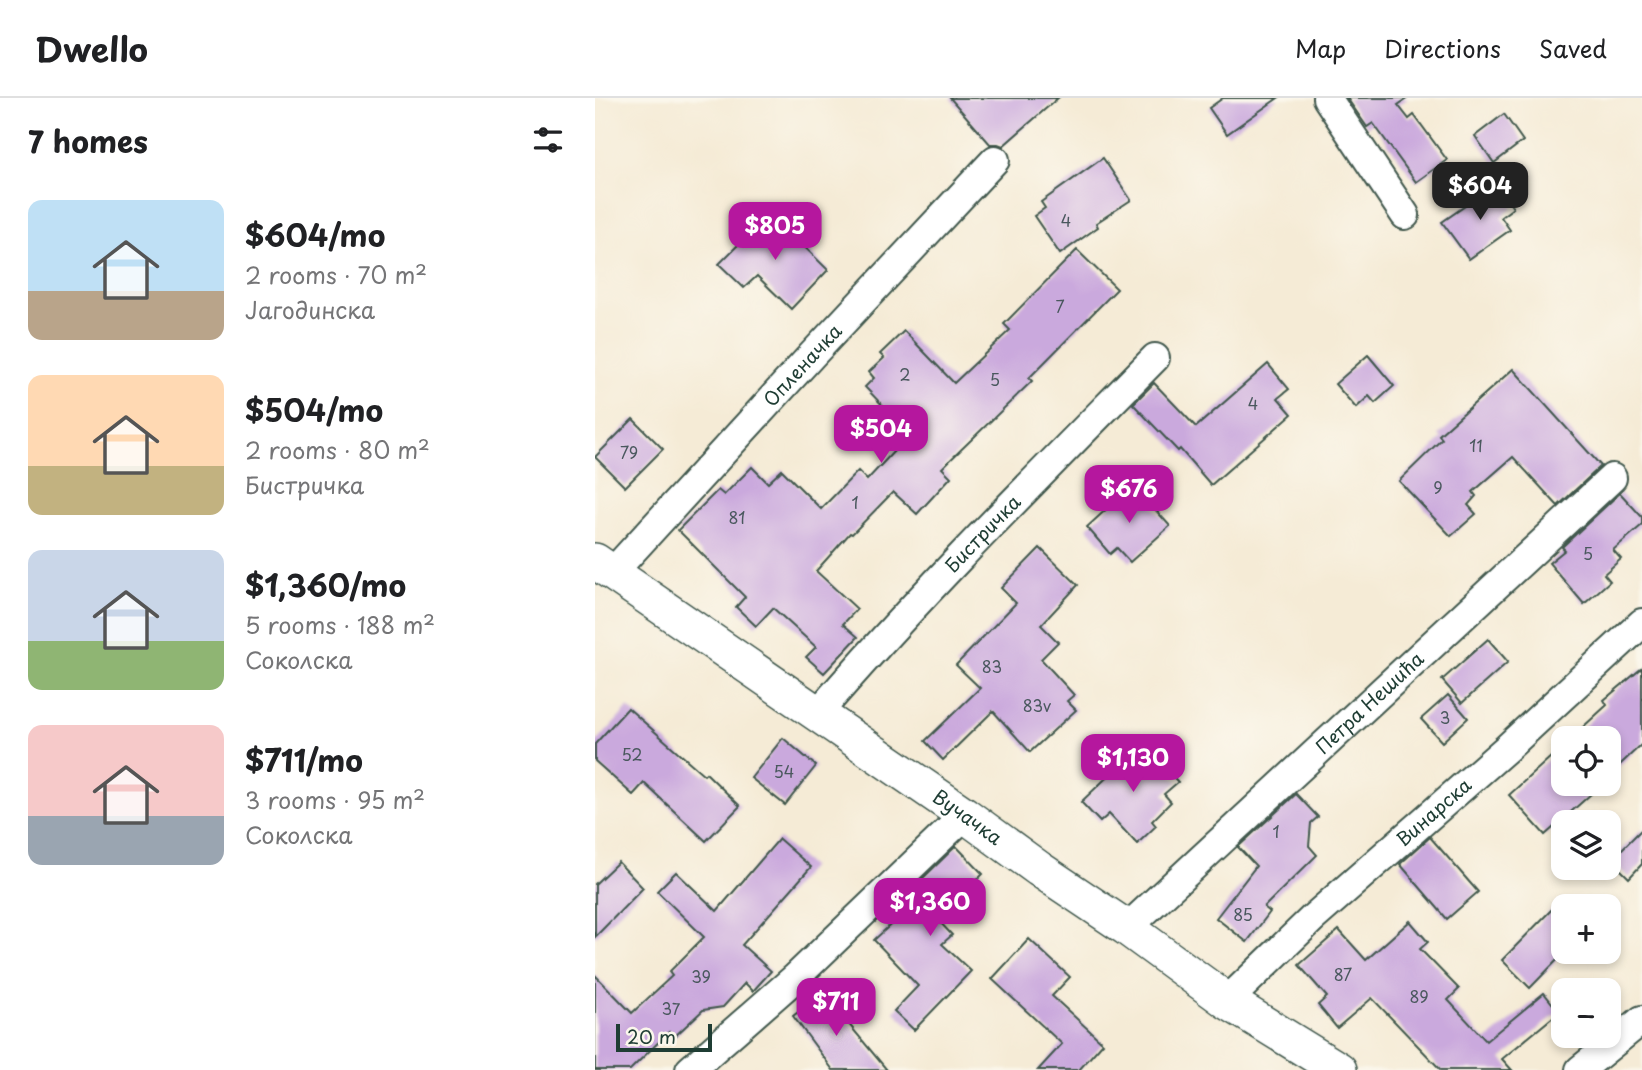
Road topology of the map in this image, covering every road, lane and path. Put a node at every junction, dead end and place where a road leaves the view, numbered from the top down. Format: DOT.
graph roads {
  1 [pos="1327,98"];
  2 [pos="995,160"];
  3 [pos="1405,215"];
  4 [pos="1155,358"];
  5 [pos="1612,478"];
  6 [pos="603,567"];
  7 [pos="1642,623"];
  8 [pos="817,714"];
  9 [pos="965,815"];
  10 [pos="1127,928"];
  11 [pos="1227,1000"];
  12 [pos="1642,1020"];
  13 [pos="690,1070"];
  14 [pos="1339,1070"];
  15 [pos="1580,1070"];
  1 -- 3 [label="street"];
  2 -- 6 [label="street, Опленачка"];
  4 -- 8 [label="street, Бистричка"];
  5 -- 10 [label="street, Петра Нешића"];
  6 -- 8 [label="street, Вучачка"];
  7 -- 11 [label="street, Винарска"];
  8 -- 9 [label="street, Вучачка"];
  9 -- 10 [label="street, Вучачка"];
  9 -- 13 [label="street"];
  10 -- 11 [label="street, Вучачка"];
  11 -- 14 [label="street, Вучачка"];
  12 -- 15 [label="street"];
}
